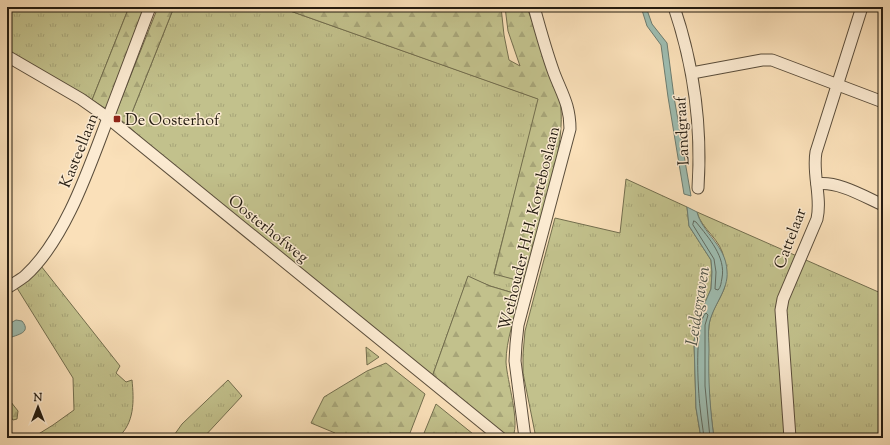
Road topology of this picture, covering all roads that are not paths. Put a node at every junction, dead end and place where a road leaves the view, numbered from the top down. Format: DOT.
graph roads {
  1 [pos="150,7"];
  2 [pos="534,7"];
  3 [pos="674,7"];
  4 [pos="862,7"];
  5 [pos="7,56"];
  6 [pos="692,73"];
  7 [pos="837,85"];
  8 [pos="883,102"];
  9 [pos="108,118"];
  10 [pos="817,184"];
  11 [pos="698,188"];
  12 [pos="883,204"];
  13 [pos="7,288"];
  14 [pos="502,438"];
  15 [pos="525,438"];
  16 [pos="790,438"];
  1 -- 9 [label="street, Kasteellaan"];
  2 -- 15 [label="street, Wethouder H.H. Korteboslaan"];
  3 -- 6 [label="street, Landgraaf"];
  4 -- 7 [label="street, Cattelaar"];
  5 -- 9 [label="street, Oosterhofweg"];
  6 -- 7 [label="street, Landgraaf"];
  6 -- 11 [label="street, Landgraaf"];
  7 -- 8 [label="street, Landgraaf"];
  7 -- 10 [label="street, Cattelaar"];
  9 -- 13 [label="street, Kasteellaan"];
  9 -- 14 [label="street, Oosterhofweg"];
  10 -- 12 [label="street"];
  10 -- 16 [label="street, Cattelaar"];
}
